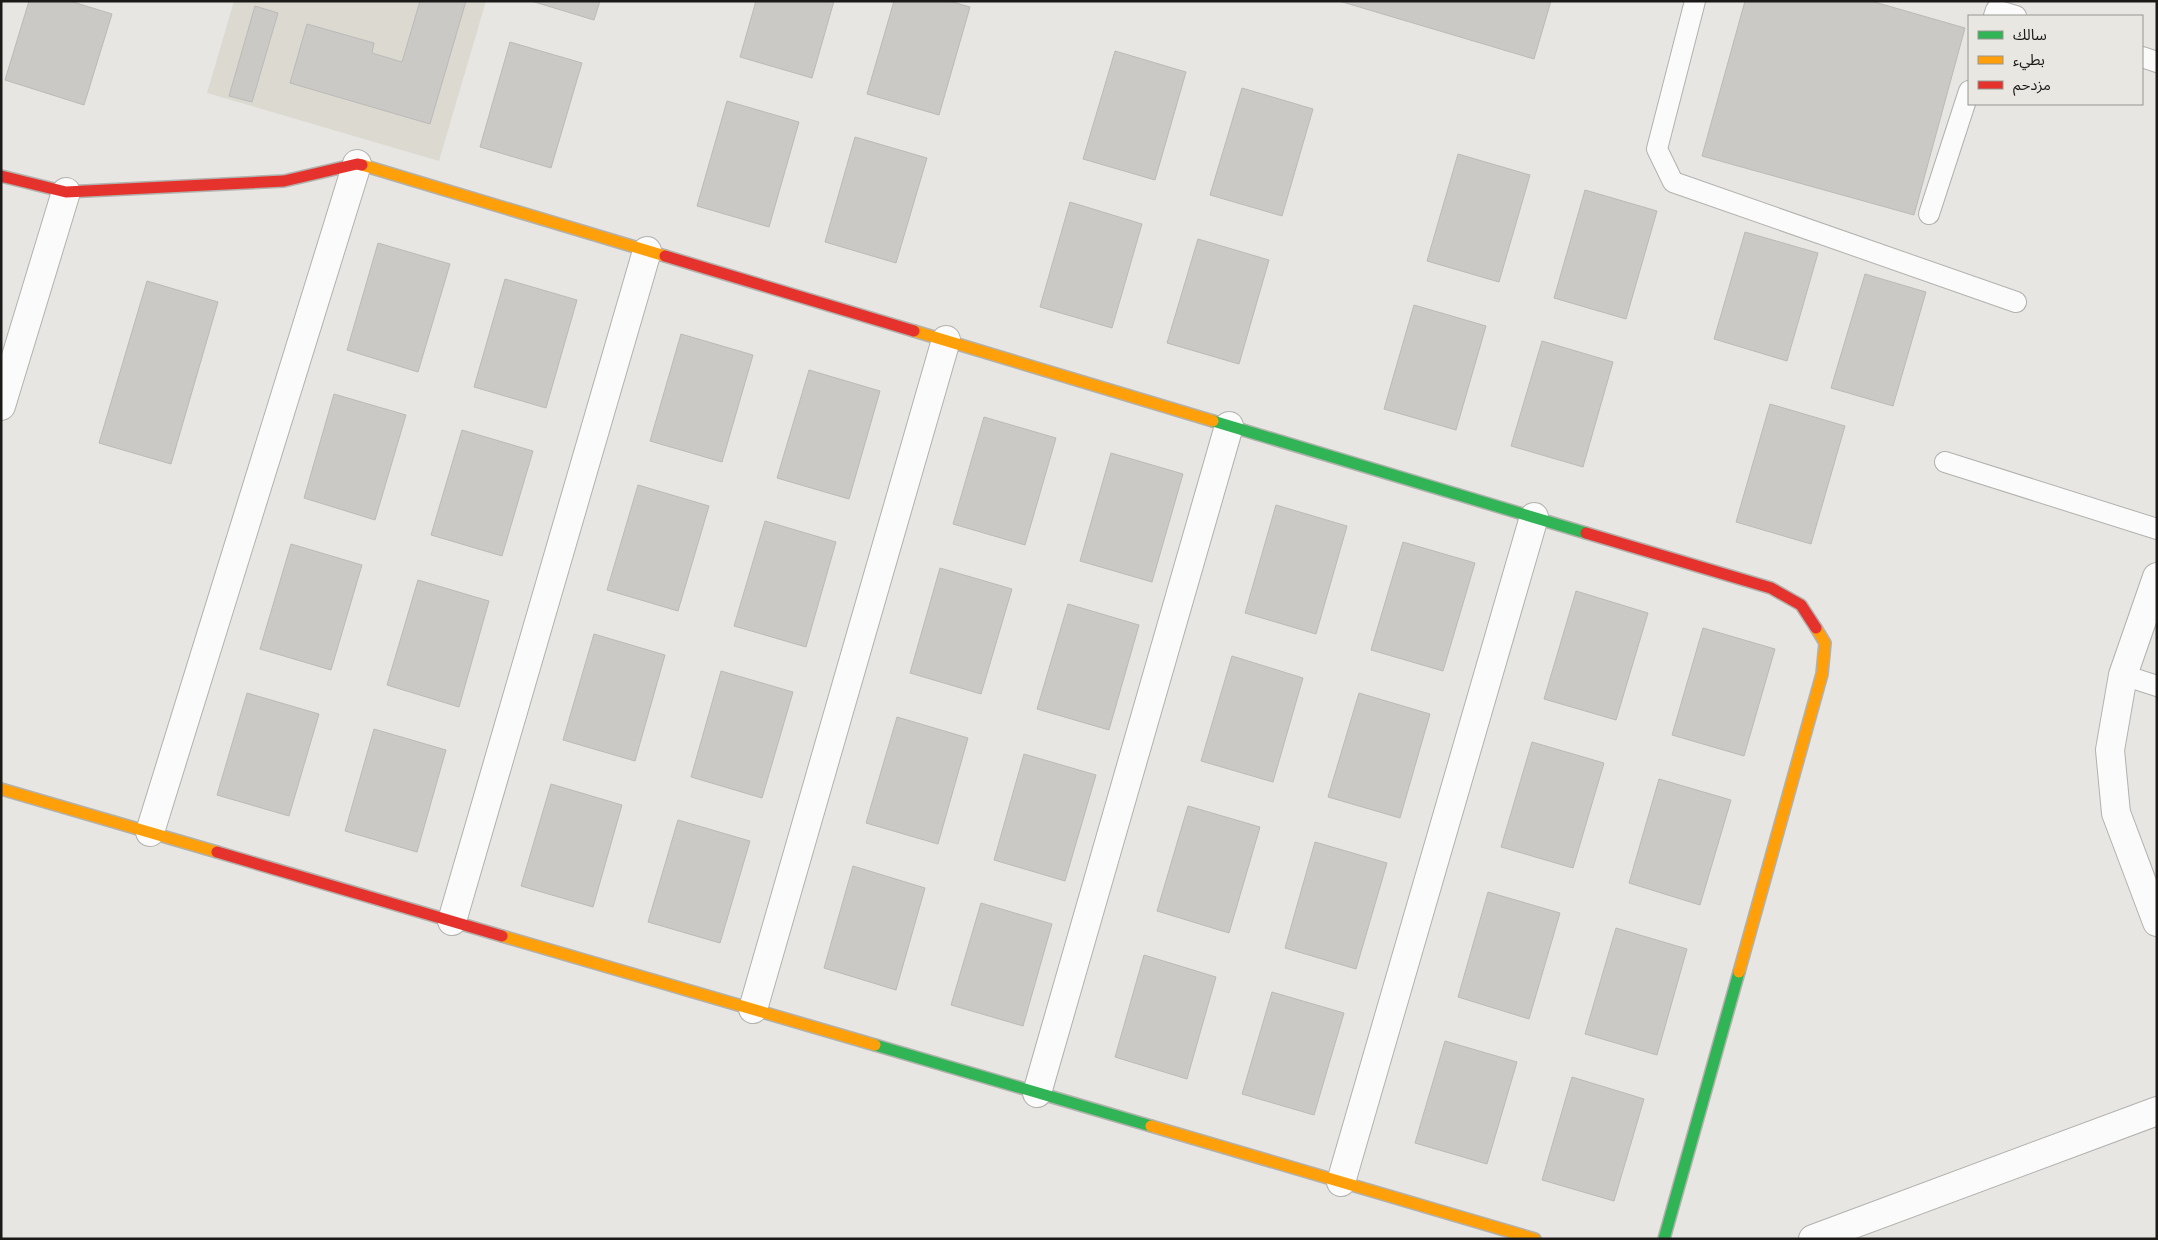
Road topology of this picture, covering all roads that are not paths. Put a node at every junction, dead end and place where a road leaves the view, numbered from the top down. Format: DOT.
graph roads {
  1 [pos="1695,1"];
  2 [pos="1994,15"];
  3 [pos="2013,15"];
  4 [pos="2143,57"];
  5 [pos="2157,62"];
  6 [pos="1968,94"];
  7 [pos="357,164"];
  8 [pos="1,176"];
  9 [pos="66,192"];
  10 [pos="1929,214"];
  11 [pos="647,251"];
  12 [pos="2016,302"];
  13 [pos="946,340"];
  14 [pos="1,406"];
  15 [pos="1229,426"];
  16 [pos="1945,462"];
  17 [pos="1534,517"];
  18 [pos="2157,529"];
  19 [pos="2157,577"];
  20 [pos="2123,675"];
  21 [pos="2157,686"];
  22 [pos="1,789"];
  23 [pos="150,832"];
  24 [pos="452,921"];
  25 [pos="2157,922"];
  26 [pos="754,1009"];
  27 [pos="1037,1093"];
  28 [pos="2157,1111"];
  29 [pos="1341,1182"];
  30 [pos="1535,1239"];
  31 [pos="1664,1239"];
  32 [pos="1813,1239"];
  1 -- 12 [label="lane"];
  2 -- 3 [label="lane"];
  4 -- 5 [label="lane"];
  6 -- 10 [label="lane"];
  7 -- 9 [label="street"];
  7 -- 11 [label="street"];
  7 -- 23 [label="street"];
  8 -- 9 [label="street"];
  9 -- 14 [label="street"];
  11 -- 13 [label="street"];
  11 -- 24 [label="street"];
  13 -- 15 [label="street"];
  13 -- 26 [label="street"];
  15 -- 17 [label="street"];
  15 -- 27 [label="street"];
  16 -- 18 [label="lane"];
  17 -- 29 [label="street"];
  17 -- 31 [label="street"];
  19 -- 20 [label="street"];
  20 -- 21 [label="lane"];
  20 -- 25 [label="street"];
  22 -- 23 [label="street"];
  23 -- 24 [label="street"];
  24 -- 26 [label="street"];
  26 -- 27 [label="street"];
  27 -- 29 [label="street"];
  28 -- 32 [label="street"];
  29 -- 30 [label="street"];
}
